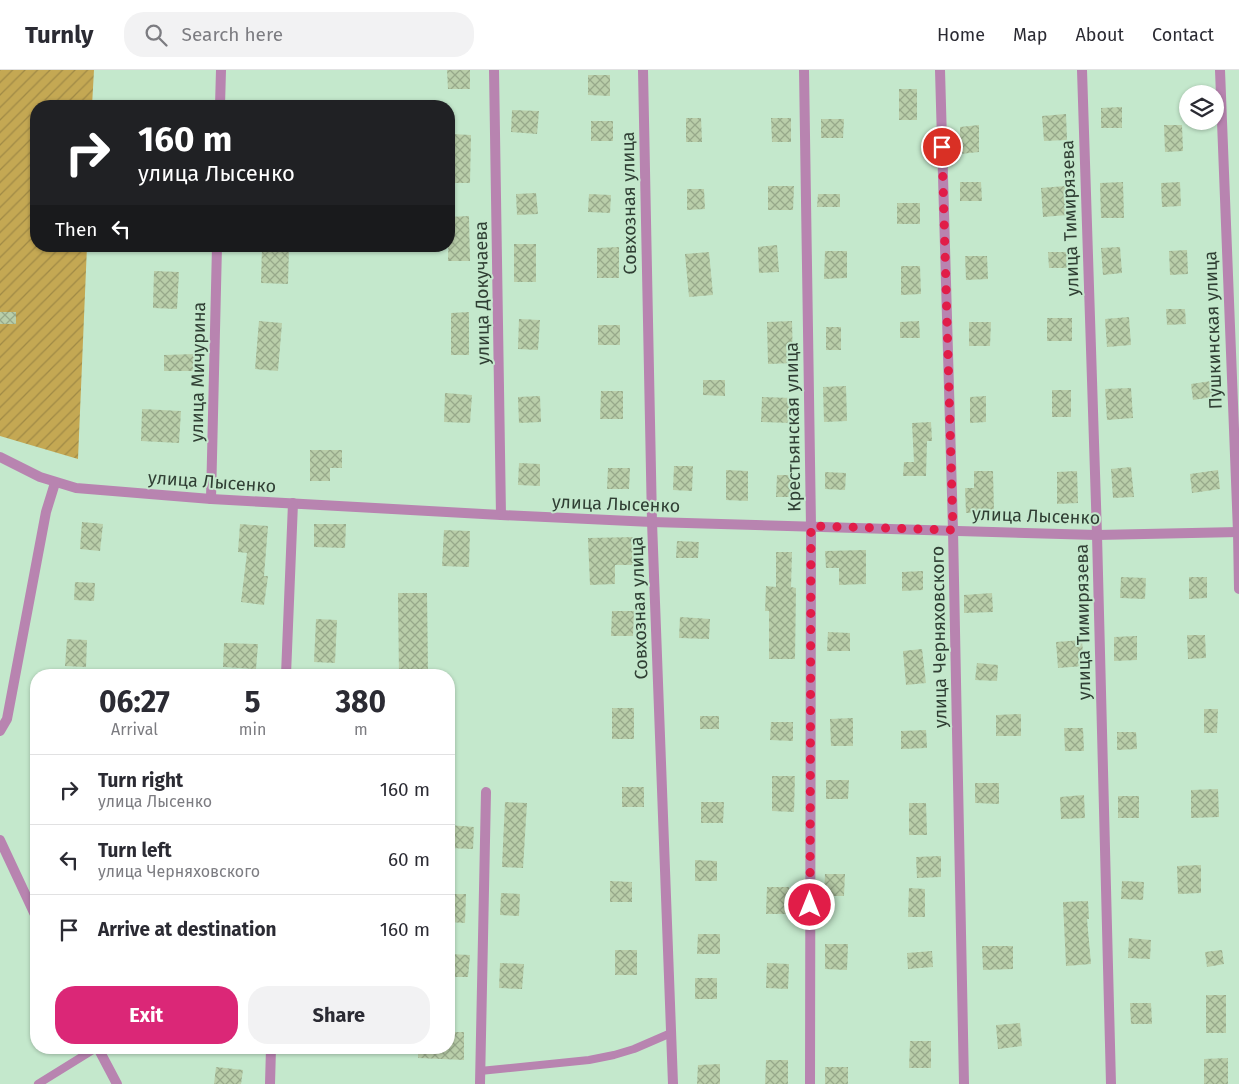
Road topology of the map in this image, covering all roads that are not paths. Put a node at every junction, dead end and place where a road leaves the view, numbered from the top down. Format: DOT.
graph roads {
  1 [pos="221,70"];
  2 [pos="494,70"];
  3 [pos="642,70"];
  4 [pos="804,70"];
  5 [pos="940,70"];
  6 [pos="1082,70"];
  7 [pos="1220,70"];
  8 [pos="220,100"];
  9 [pos="217,252"];
  10 [pos="0,456"];
  11 [pos="55,483"];
  12 [pos="211,499"];
  13 [pos="293,503"];
  14 [pos="502,516"];
  15 [pos="652,522"];
  16 [pos="811,526"];
  17 [pos="953,530"];
  18 [pos="1239,532"];
  19 [pos="1097,535"];
  20 [pos="1239,589"];
  21 [pos="286,669"];
  22 [pos="3,721"];
  23 [pos="0,731"];
  24 [pos="486,792"];
  25 [pos="0,840"];
  26 [pos="30,904"];
  27 [pos="672,1033"];
  28 [pos="87,1054"];
  29 [pos="100,1054"];
  30 [pos="271,1054"];
  31 [pos="480,1071"];
  32 [pos="38,1084"];
  33 [pos="117,1084"];
  34 [pos="270,1084"];
  35 [pos="480,1084"];
  36 [pos="673,1084"];
  37 [pos="810,1084"];
  38 [pos="964,1084"];
  39 [pos="1111,1084"];
  1 -- 8 [label="street"];
  2 -- 14 [label="street, улица Докучаева"];
  3 -- 15 [label="street, Совхозная улица"];
  4 -- 16 [label="street, Крестьянская улица"];
  5 -- 17 [label="street, улица Черняховского"];
  6 -- 19 [label="street, улица Тимирязева"];
  7 -- 18 [label="street, Пушкинская улица"];
  9 -- 12 [label="street, улица Мичурина"];
  10 -- 11 [label="street, улица Лысенко"];
  11 -- 12 [label="street, улица Лысенко"];
  11 -- 22 [label="street"];
  12 -- 13 [label="street, улица Лысенко"];
  13 -- 14 [label="street, улица Лысенко"];
  13 -- 21 [label="street"];
  14 -- 15 [label="street, улица Лысенко"];
  15 -- 16 [label="street, улица Лысенко"];
  15 -- 27 [label="street, Совхозная улица"];
  16 -- 17 [label="street, улица Лысенко"];
  16 -- 37 [label="street, Крестьянская улица"];
  17 -- 19 [label="street, улица Лысенко"];
  17 -- 38 [label="street, улица Черняховского"];
  18 -- 19 [label="street, улица Лысенко"];
  18 -- 20 [label="street, Пушкинская улица"];
  19 -- 39 [label="street, улица Тимирязева"];
  22 -- 23 [label="street"];
  24 -- 31 [label="street"];
  25 -- 26 [label="street"];
  27 -- 31 [label="lane"];
  27 -- 36 [label="street, Совхозная улица"];
  28 -- 32 [label="lane"];
  29 -- 33 [label="street"];
  30 -- 34 [label="street"];
  31 -- 35 [label="street"];
}
